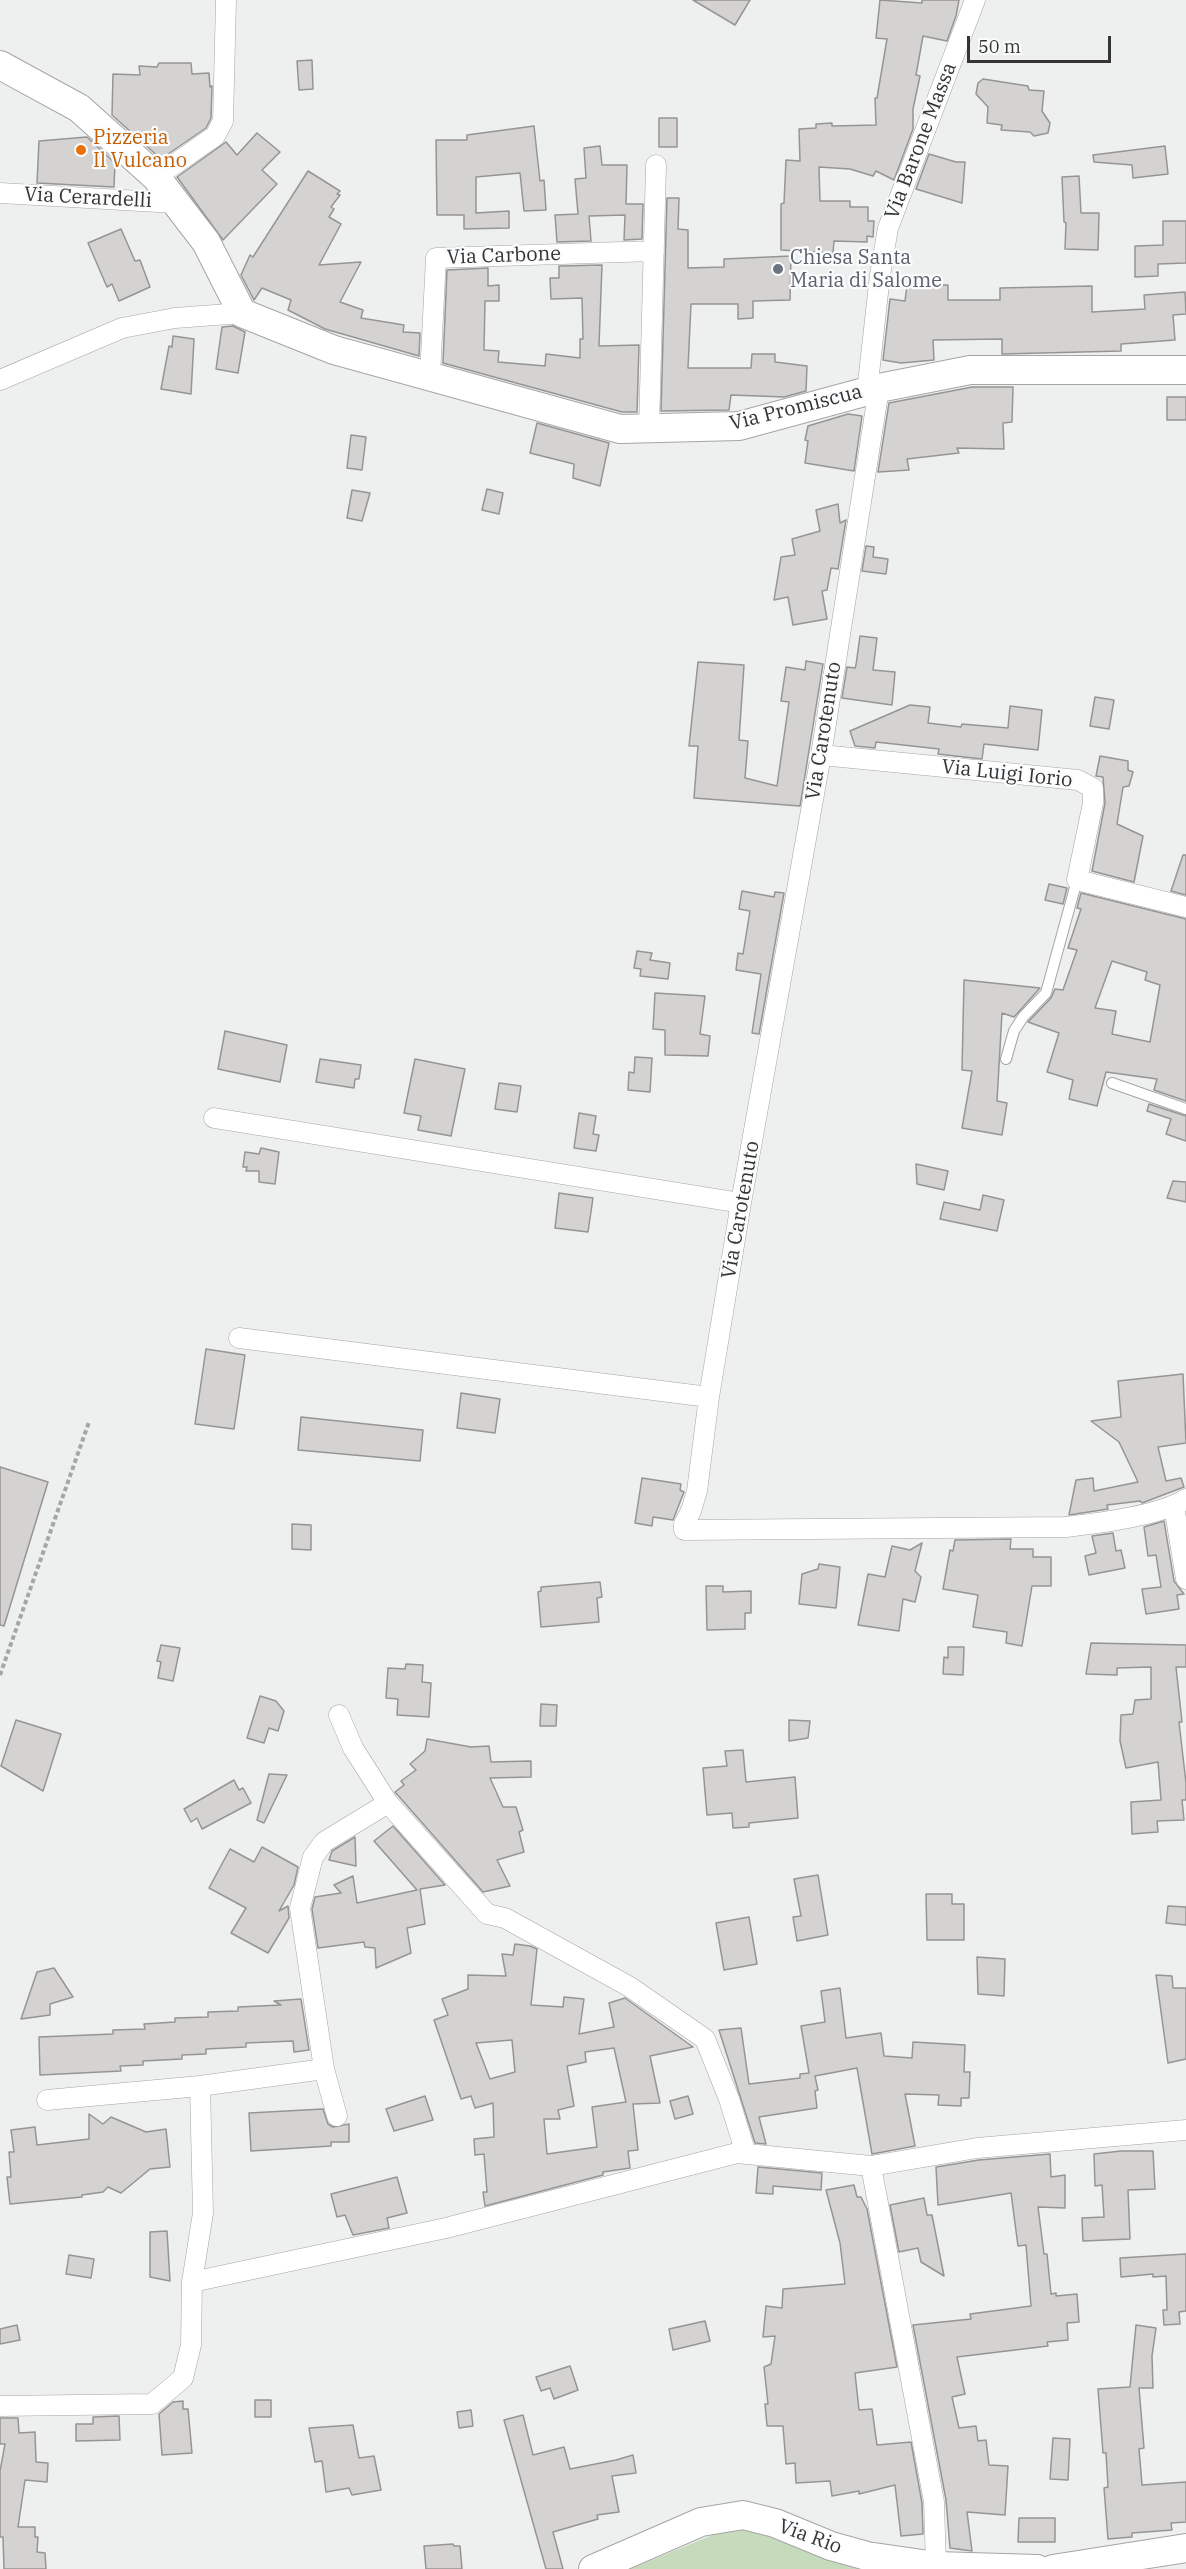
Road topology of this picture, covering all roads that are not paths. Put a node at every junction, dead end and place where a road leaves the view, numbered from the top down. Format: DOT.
graph roads {
  1 [pos="226,0"];
  2 [pos="975,0"];
  3 [pos="0,65"];
  4 [pos="656,165"];
  5 [pos="156,177"];
  6 [pos="0,194"];
  7 [pos="176,203"];
  8 [pos="654,251"];
  9 [pos="242,313"];
  10 [pos="1186,370"];
  11 [pos="430,376"];
  12 [pos="0,380"];
  13 [pos="873,390"];
  14 [pos="649,429"];
  15 [pos="821,755"];
  16 [pos="1077,880"];
  17 [pos="1186,907"];
  18 [pos="1006,1059"];
  19 [pos="1113,1083"];
  20 [pos="1186,1109"];
  21 [pos="214,1118"];
  22 [pos="741,1203"];
  23 [pos="239,1338"];
  24 [pos="709,1397"];
  25 [pos="1180,1502"];
  26 [pos="1186,1579"];
  27 [pos="339,1715"];
  28 [pos="388,1803"];
  29 [pos="324,2069"];
  30 [pos="200,2086"];
  31 [pos="47,2100"];
  32 [pos="337,2116"];
  33 [pos="1186,2130"];
  34 [pos="746,2154"];
  35 [pos="871,2166"];
  36 [pos="192,2282"];
  37 [pos="0,2406"];
  38 [pos="1186,2548"];
  39 [pos="936,2566"];
  40 [pos="593,2569"];
  41 [pos="1037,2569"];
  42 [pos="1053,2569"];
  1 -- 5 [label="street"];
  2 -- 13 [label="street, Via Barone Massa"];
  3 -- 5 [label="street"];
  4 -- 8 [label="street"];
  5 -- 7 [label="street"];
  6 -- 7 [label="street, Via Cerardelli"];
  7 -- 9 [label="street"];
  8 -- 11 [label="street, Via Carbone"];
  8 -- 14 [label="street"];
  9 -- 11 [label="street, Via Promiscua"];
  9 -- 12 [label="street"];
  10 -- 13 [label="street, Via Promiscua"];
  11 -- 14 [label="street, Via Promiscua"];
  13 -- 14 [label="street, Via Promiscua"];
  13 -- 15 [label="street, Via Carotenuto"];
  15 -- 16 [label="street, Via Luigi Iorio"];
  15 -- 22 [label="street, Via Carotenuto"];
  16 -- 17 [label="street"];
  16 -- 18 [label="lane"];
  19 -- 20 [label="lane"];
  21 -- 22 [label="street"];
  22 -- 24 [label="street, Via Carotenuto"];
  23 -- 24 [label="street"];
  24 -- 25 [label="street, Via Carotenuto"];
  25 -- 26 [label="street"];
  27 -- 28 [label="street"];
  28 -- 29 [label="street"];
  28 -- 34 [label="street"];
  29 -- 30 [label="street"];
  29 -- 32 [label="street"];
  30 -- 31 [label="street"];
  30 -- 36 [label="street"];
  33 -- 35 [label="street"];
  34 -- 35 [label="street"];
  34 -- 36 [label="street"];
  35 -- 39 [label="street"];
  36 -- 37 [label="street"];
  38 -- 42 [label="street"];
  39 -- 40 [label="street, Via Rio"];
  39 -- 41 [label="street, Via Rio"];
}
